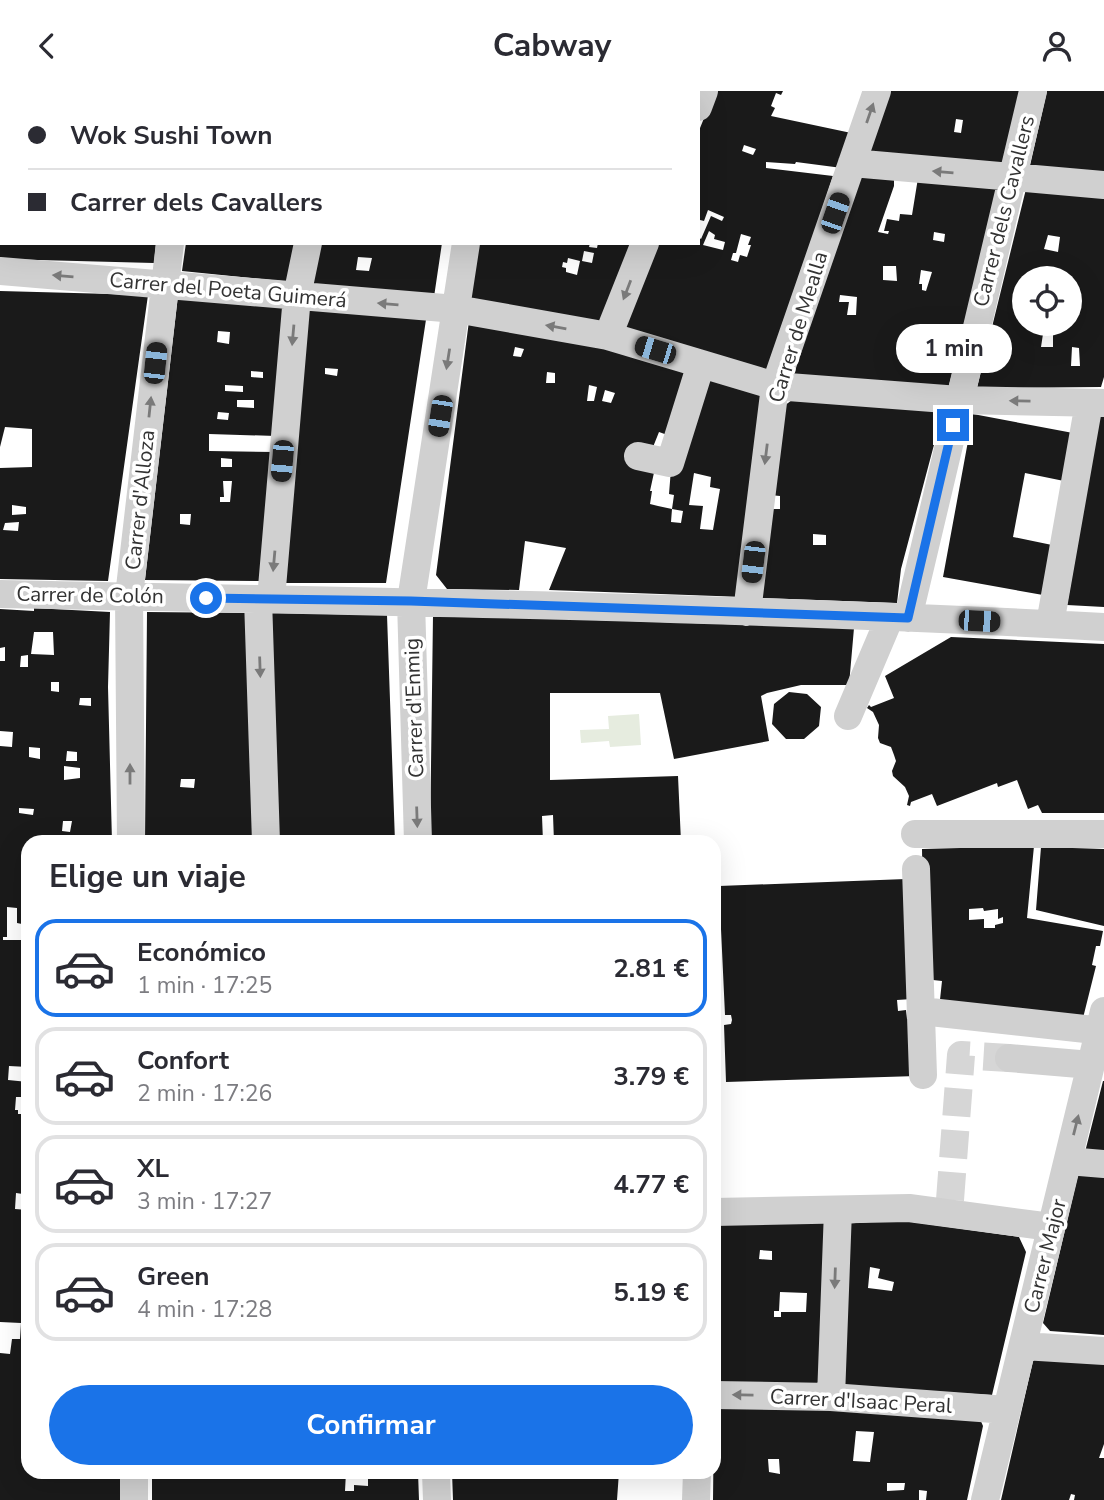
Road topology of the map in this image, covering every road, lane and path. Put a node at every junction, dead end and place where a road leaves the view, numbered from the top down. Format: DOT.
graph roads {
  1 [pos="877,91"];
  2 [pos="1033,91"];
  3 [pos="852,163"];
  4 [pos="1011,178"];
  5 [pos="1104,185"];
  6 [pos="170,245"];
  7 [pos="308,245"];
  8 [pos="466,245"];
  9 [pos="644,245"];
  10 [pos="0,271"];
  11 [pos="164,285"];
  12 [pos="297,296"];
  13 [pos="456,309"];
  14 [pos="608,336"];
  15 [pos="701,364"];
  16 [pos="775,386"];
  17 [pos="959,400"];
  18 [pos="1100,402"];
  19 [pos="638,456"];
  20 [pos="0,594"];
  21 [pos="129,596"];
  22 [pos="265,599"];
  23 [pos="411,601"];
  24 [pos="747,612"];
  25 [pos="899,617"];
  26 [pos="1050,624"];
  27 [pos="1104,627"];
  28 [pos="848,716"];
  29 [pos="915,834"];
  30 [pos="1104,834"];
  31 [pos="131,835"];
  32 [pos="266,835"];
  33 [pos="418,835"];
  34 [pos="916,869"];
  35 [pos="921,1011"];
  36 [pos="1103,1024"];
  37 [pos="1009,1058"];
  38 [pos="1091,1065"];
  39 [pos="923,1075"];
  40 [pos="1068,1161"];
  41 [pos="1104,1164"];
  42 [pos="950,1200"];
  43 [pos="838,1210"];
  44 [pos="721,1212"];
  45 [pos="1053,1221"];
  46 [pos="1023,1346"];
  47 [pos="1104,1351"];
  48 [pos="721,1395"];
  49 [pos="831,1397"];
  50 [pos="1007,1410"];
  51 [pos="134,1479"];
  52 [pos="436,1479"];
  53 [pos="697,1479"];
  54 [pos="134,1500"];
  55 [pos="437,1500"];
  56 [pos="696,1500"];
  57 [pos="985,1500"];
  3 -- 1 [label="street, Carrer de Mealla, one-way"];
  2 -- 4 [label="street, Carrer dels Cavallers"];
  4 -- 3 [label="street, one-way"];
  3 -- 16 [label="street, Carrer de Mealla"];
  4 -- 5 [label="street"];
  4 -- 17 [label="street, Carrer dels Cavallers"];
  6 -- 11 [label="street, Carrer d'Alloza"];
  7 -- 12 [label="street"];
  8 -- 13 [label="street, Carrer d'Enmig"];
  9 -- 14 [label="street, one-way"];
  11 -- 10 [label="street, Carrer del Poeta Guimerá, one-way"];
  11 -- 12 [label="street, Carrer del Poeta Guimerá"];
  21 -- 11 [label="street, Carrer d'Alloza, one-way"];
  13 -- 12 [label="street, Carrer del Poeta Guimerá, one-way"];
  12 -- 22 [label="street, one-way"];
  14 -- 13 [label="street, Carrer del Poeta Guimerá, one-way"];
  13 -- 23 [label="street, Carrer d'Enmig, one-way"];
  14 -- 15 [label="street, Carrer del Poeta Guimerá"];
  15 -- 16 [label="street, Carrer del Poeta Guimerá"];
  15 -- 19 [label="street"];
  16 -- 17 [label="street, Carrer del Poeta Guimerá"];
  16 -- 24 [label="street, Carrer de Mealla, one-way"];
  18 -- 17 [label="street, Carrer del Poeta Guimerá, one-way"];
  17 -- 25 [label="street, Carrer dels Cavallers"];
  18 -- 26 [label="street"];
  20 -- 21 [label="street, Carrer de Colón"];
  21 -- 22 [label="street, Carrer de Colón"];
  31 -- 21 [label="street, Carrer d'Alloza, one-way"];
  22 -- 23 [label="street, Carrer de Colón"];
  22 -- 32 [label="street, one-way"];
  23 -- 24 [label="street, Carrer de Colón"];
  23 -- 33 [label="street, Carrer d'Enmig, one-way"];
  24 -- 25 [label="street, Carrer de Colón"];
  25 -- 26 [label="street, Carrer de Colón"];
  25 -- 28 [label="street, Carrer dels Cavallers"];
  26 -- 27 [label="street, Carrer de Colón"];
  29 -- 30 [label="street"];
  34 -- 35 [label="street"];
  35 -- 36 [label="street"];
  35 -- 39 [label="street"];
  36 -- 38 [label="street, Carrer Major"];
  37 -- 38 [label="street"];
  40 -- 38 [label="street, Carrer Major, one-way"];
  40 -- 41 [label="street"];
  40 -- 45 [label="street, Carrer Major"];
  42 -- 45 [label="street"];
  43 -- 44 [label="street"];
  43 -- 45 [label="street"];
  43 -- 49 [label="street, one-way"];
  45 -- 46 [label="street, Carrer Major"];
  46 -- 47 [label="street"];
  46 -- 50 [label="street, Carrer Major"];
  49 -- 48 [label="street, Carrer d'Isaac Peral, one-way"];
  49 -- 50 [label="street, Carrer d'Isaac Peral"];
  50 -- 57 [label="street, Carrer Major"];
  51 -- 54 [label="street"];
  52 -- 55 [label="street"];
  53 -- 56 [label="street"];
}
